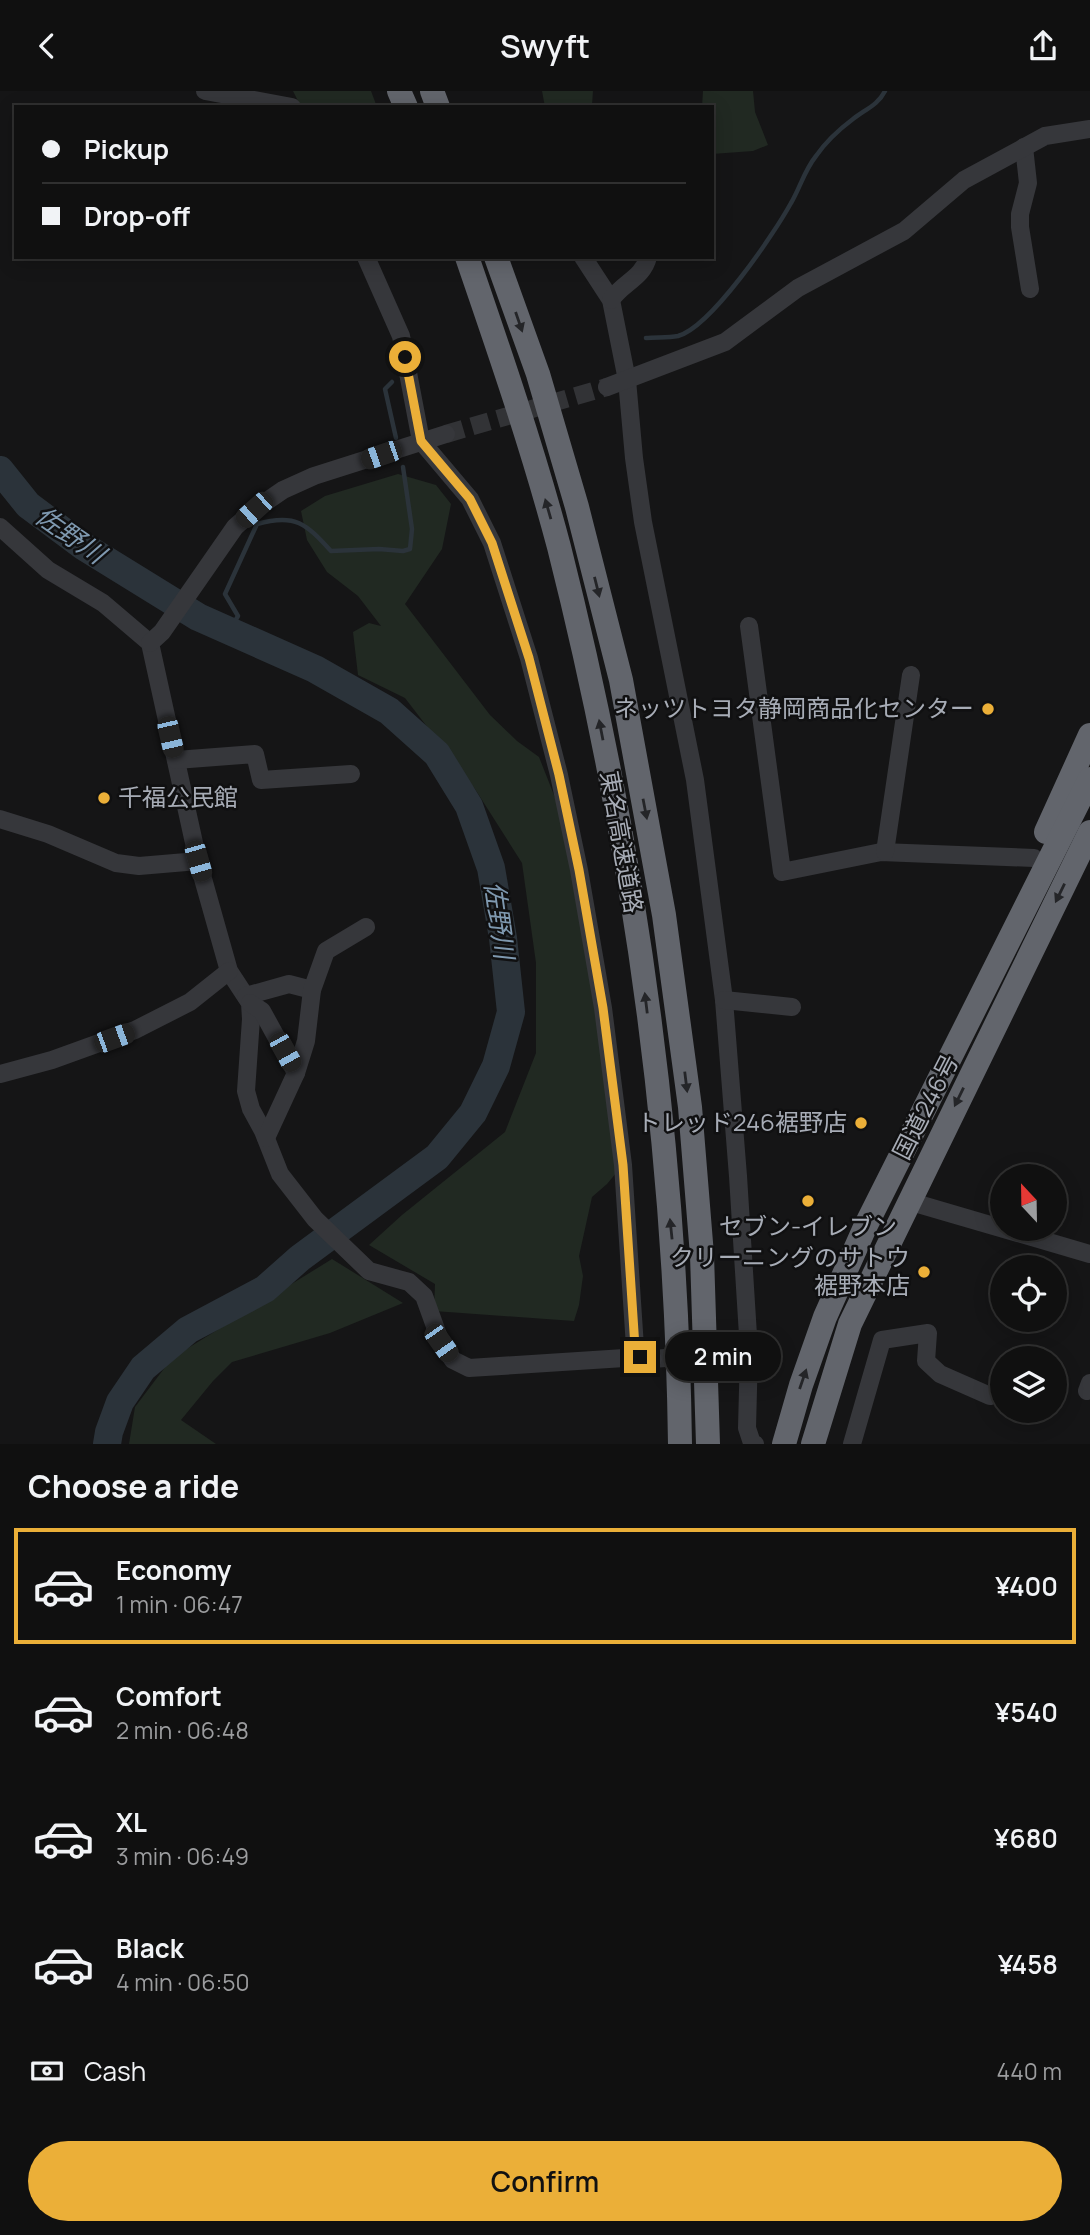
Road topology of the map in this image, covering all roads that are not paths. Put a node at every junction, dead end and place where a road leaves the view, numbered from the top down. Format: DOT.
graph roads {
  1 [pos="205,91"];
  2 [pos="281,105"];
  3 [pos="1090,129"];
  4 [pos="1024,147"];
  5 [pos="367,259"];
  6 [pos="468,259"];
  7 [pos="497,259"];
  8 [pos="584,259"];
  9 [pos="647,259"];
  10 [pos="1030,289"];
  11 [pos="611,300"];
  12 [pos="627,380"];
  13 [pos="607,387"];
  14 [pos="446,434"];
  15 [pos="421,441"];
  16 [pos="0,527"];
  17 [pos="749,627"];
  18 [pos="156,638"];
  19 [pos="911,674"];
  20 [pos="1090,735"];
  21 [pos="176,760"];
  22 [pos="351,774"];
  23 [pos="1090,779"];
  24 [pos="0,819"];
  25 [pos="1090,832"];
  26 [pos="886,852"];
  27 [pos="1034,858"];
  28 [pos="198,861"];
  29 [pos="366,927"];
  30 [pos="229,971"];
  31 [pos="312,990"];
  32 [pos="248,1000"];
  33 [pos="724,1000"];
  34 [pos="792,1007"];
  35 [pos="976,1008"];
  36 [pos="296,1073"];
  37 [pos="0,1074"];
  38 [pos="266,1138"];
  39 [pos="908,1201"];
  40 [pos="1090,1254"];
  41 [pos="990,1397"];
  42 [pos="680,1444"];
  43 [pos="708,1444"];
  44 [pos="755,1444"];
  45 [pos="784,1444"];
  46 [pos="813,1444"];
  47 [pos="852,1444"];
  1 -- 2 [label="street"];
  3 -- 4 [label="street"];
  4 -- 10 [label="street"];
  4 -- 12 [label="street"];
  5 -- 15 [label="street"];
  42 -- 6 [label="highway, 東名高速道路, one-way"];
  7 -- 43 [label="highway, 東名高速道路, one-way"];
  8 -- 11 [label="street"];
  9 -- 11 [label="street"];
  11 -- 12 [label="street"];
  12 -- 13 [label="street"];
  12 -- 33 [label="street"];
  14 -- 15 [label="street"];
  15 -- 18 [label="street"];
  15 -- 38 [label="street"];
  16 -- 18 [label="street"];
  17 -- 26 [label="street"];
  18 -- 21 [label="street"];
  19 -- 26 [label="street"];
  20 -- 27 [label="highway"];
  21 -- 22 [label="street"];
  21 -- 28 [label="street"];
  23 -- 35 [label="highway, 国道246号"];
  24 -- 28 [label="street"];
  25 -- 39 [label="highway, 国道246号, one-way"];
  26 -- 27 [label="street"];
  27 -- 35 [label="highway"];
  28 -- 30 [label="street"];
  29 -- 31 [label="street"];
  30 -- 32 [label="street"];
  30 -- 37 [label="street"];
  31 -- 32 [label="street"];
  31 -- 36 [label="street"];
  32 -- 36 [label="street"];
  32 -- 38 [label="street"];
  33 -- 34 [label="street"];
  33 -- 44 [label="street"];
  45 -- 35 [label="highway, 国道246号, one-way"];
  36 -- 38 [label="street"];
  39 -- 40 [label="street"];
  39 -- 46 [label="highway, 国道246号"];
  41 -- 47 [label="street"];
}
